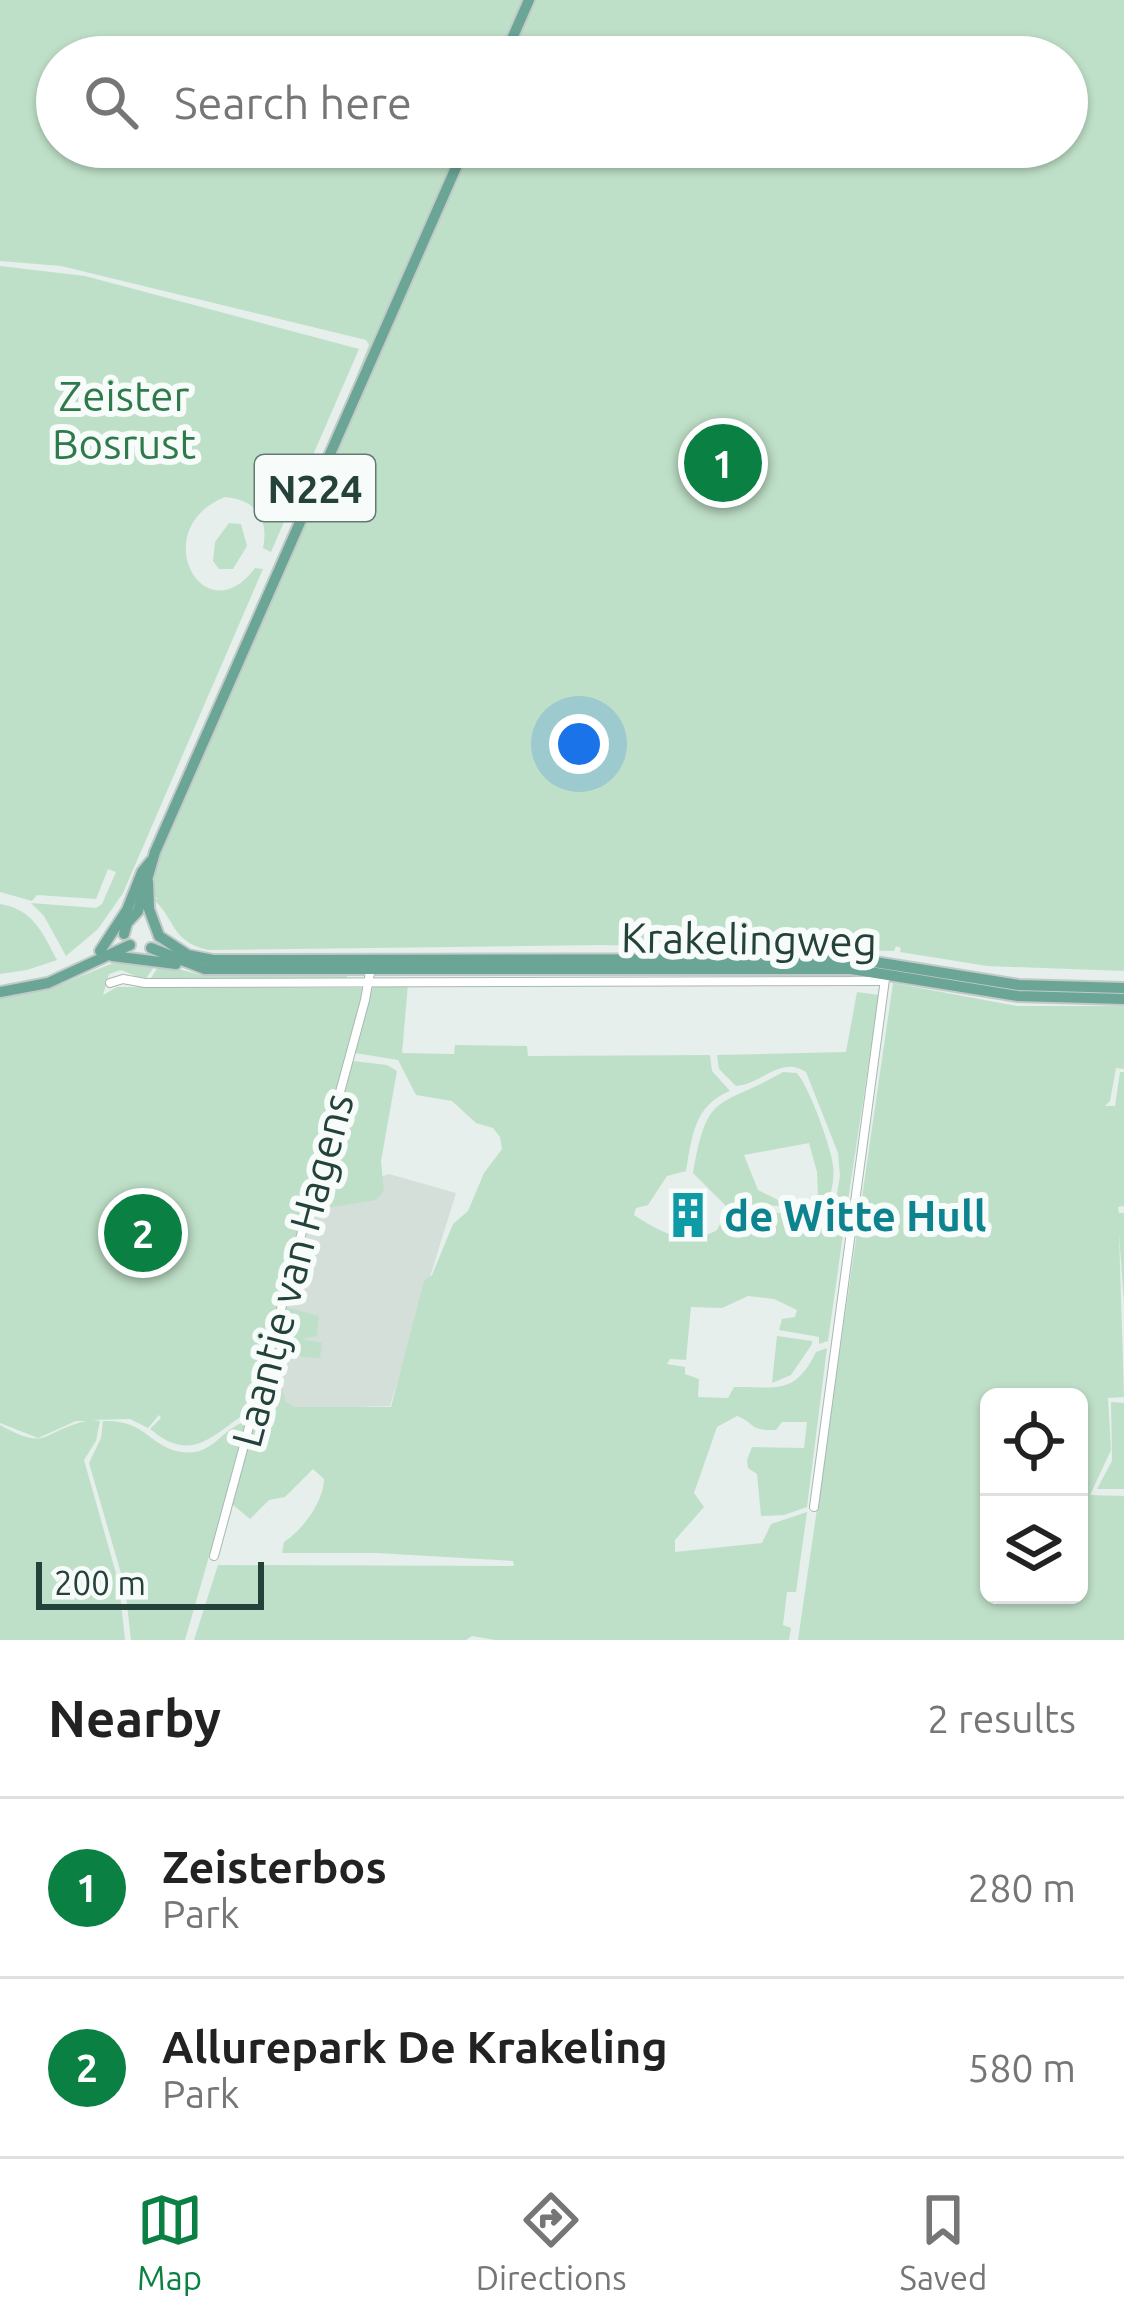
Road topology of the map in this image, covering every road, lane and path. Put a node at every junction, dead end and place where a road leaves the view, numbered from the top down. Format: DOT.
graph roads {
  1 [pos="529,0"];
  2 [pos="513,36"];
  3 [pos="456,168"];
  4 [pos="152,860"];
  5 [pos="148,882"];
  6 [pos="135,916"];
  7 [pos="152,917"];
  8 [pos="159,935"];
  9 [pos="127,940"];
  10 [pos="151,948"];
  11 [pos="103,953"];
  12 [pos="185,964"];
  13 [pos="370,972"];
  14 [pos="887,973"];
  15 [pos="110,983"];
  16 [pos="1124,988"];
  17 [pos="0,990"];
  18 [pos="1124,999"];
  19 [pos="814,1507"];
  20 [pos="214,1556"];
  1 -- 2 [label="main road"];
  3 -- 4 [label="main road, N224"];
  4 -- 5 [label="main road, N224"];
  4 -- 11 [label="main road, N224"];
  5 -- 6 [label="main road, N224"];
  5 -- 7 [label="main road, N224"];
  6 -- 7 [label="main road"];
  6 -- 9 [label="main road, N224"];
  7 -- 8 [label="main road, N224"];
  8 -- 10 [label="main road"];
  8 -- 13 [label="main road, Krakelingweg"];
  9 -- 10 [label="main road"];
  9 -- 11 [label="main road, N224"];
  10 -- 12 [label="main road, Krakelingweg"];
  11 -- 12 [label="main road"];
  11 -- 17 [label="main road, N224"];
  12 -- 13 [label="main road, Krakelingweg"];
  13 -- 14 [label="main road, Krakelingweg"];
  13 -- 15 [label="street, Krakelingweg"];
  13 -- 20 [label="street, Laantje van Hagens"];
  14 -- 16 [label="main road, Krakelingweg"];
  14 -- 18 [label="main road, Krakelingweg"];
  14 -- 19 [label="street"];
}
